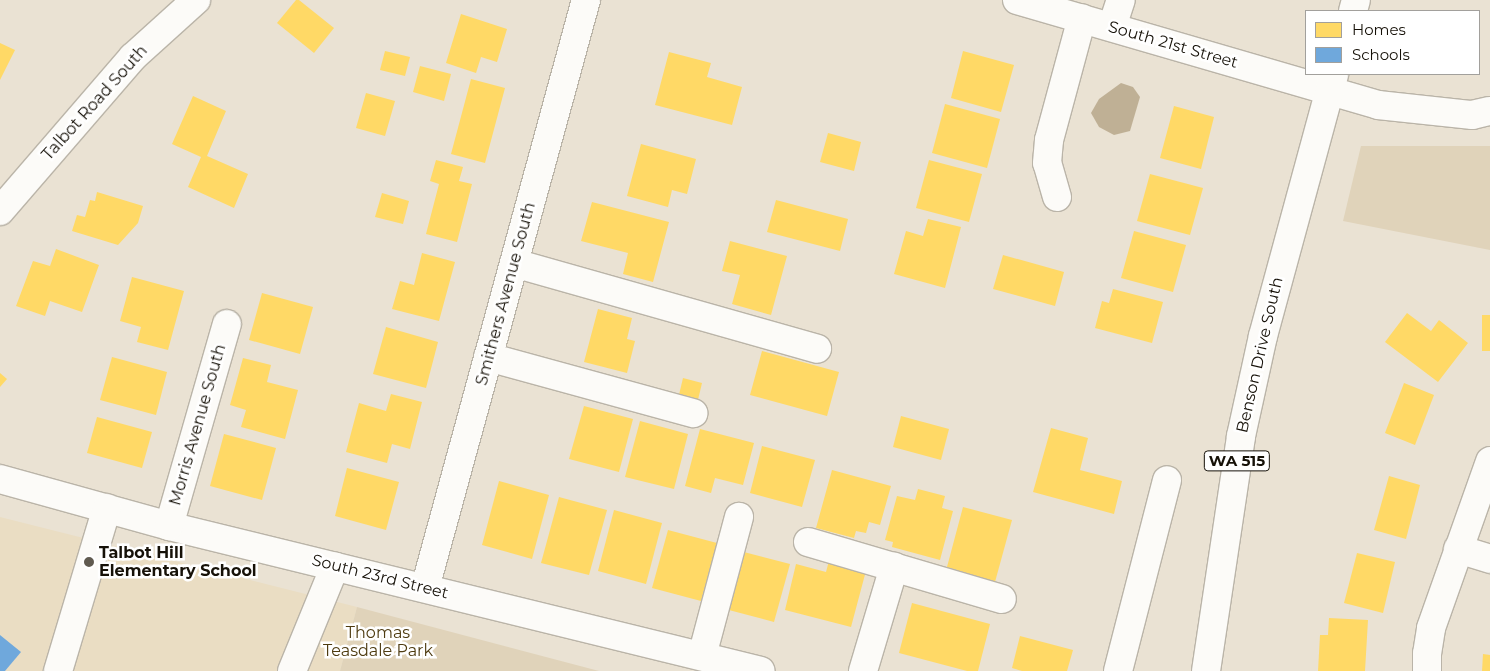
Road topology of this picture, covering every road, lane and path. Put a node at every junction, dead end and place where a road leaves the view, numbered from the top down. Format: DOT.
graph roads {
  1 [pos="196,0"];
  2 [pos="586,0"];
  3 [pos="1017,0"];
  4 [pos="1121,0"];
  5 [pos="1082,18"];
  6 [pos="1112,27"];
  7 [pos="1331,82"];
  8 [pos="1490,111"];
  9 [pos="1057,197"];
  10 [pos="0,211"];
  11 [pos="514,263"];
  12 [pos="227,324"];
  13 [pos="817,349"];
  14 [pos="488,357"];
  15 [pos="693,413"];
  16 [pos="1490,461"];
  17 [pos="0,479"];
  18 [pos="1167,480"];
  19 [pos="107,508"];
  20 [pos="739,518"];
  21 [pos="169,526"];
  22 [pos="808,542"];
  23 [pos="1458,549"];
  24 [pos="1490,559"];
  25 [pos="335,566"];
  26 [pos="894,567"];
  27 [pos="425,588"];
  28 [pos="1002,599"];
  29 [pos="702,656"];
  30 [pos="58,671"];
  31 [pos="292,671"];
  32 [pos="761,671"];
  33 [pos="863,671"];
  34 [pos="1118,671"];
  35 [pos="1206,671"];
  36 [pos="1427,671"];
  1 -- 10 [label="street, Talbot Road South"];
  2 -- 11 [label="street, Smithers Avenue South"];
  3 -- 5 [label="street, South 21st Street"];
  4 -- 6 [label="street"];
  5 -- 6 [label="street, South 21st Street"];
  5 -- 9 [label="street"];
  6 -- 7 [label="street, South 21st Street"];
  7 -- 8 [label="street, South 21st Street"];
  7 -- 35 [label="street, Benson Drive South / WA 515"];
  11 -- 13 [label="street"];
  11 -- 14 [label="street, Smithers Avenue South"];
  12 -- 21 [label="street, Morris Avenue South"];
  14 -- 15 [label="street"];
  14 -- 27 [label="street, Smithers Avenue South"];
  16 -- 23 [label="street"];
  17 -- 19 [label="street, South 23rd Street"];
  18 -- 34 [label="street"];
  19 -- 21 [label="street, South 23rd Street"];
  19 -- 30 [label="street"];
  20 -- 29 [label="street"];
  21 -- 25 [label="street, South 23rd Street"];
  22 -- 26 [label="street"];
  23 -- 24 [label="street"];
  23 -- 36 [label="street"];
  25 -- 27 [label="street, South 23rd Street"];
  25 -- 31 [label="street"];
  26 -- 28 [label="street"];
  26 -- 33 [label="street"];
  27 -- 29 [label="street, South 23rd Street"];
  29 -- 32 [label="street, South 23rd Street"];
}
